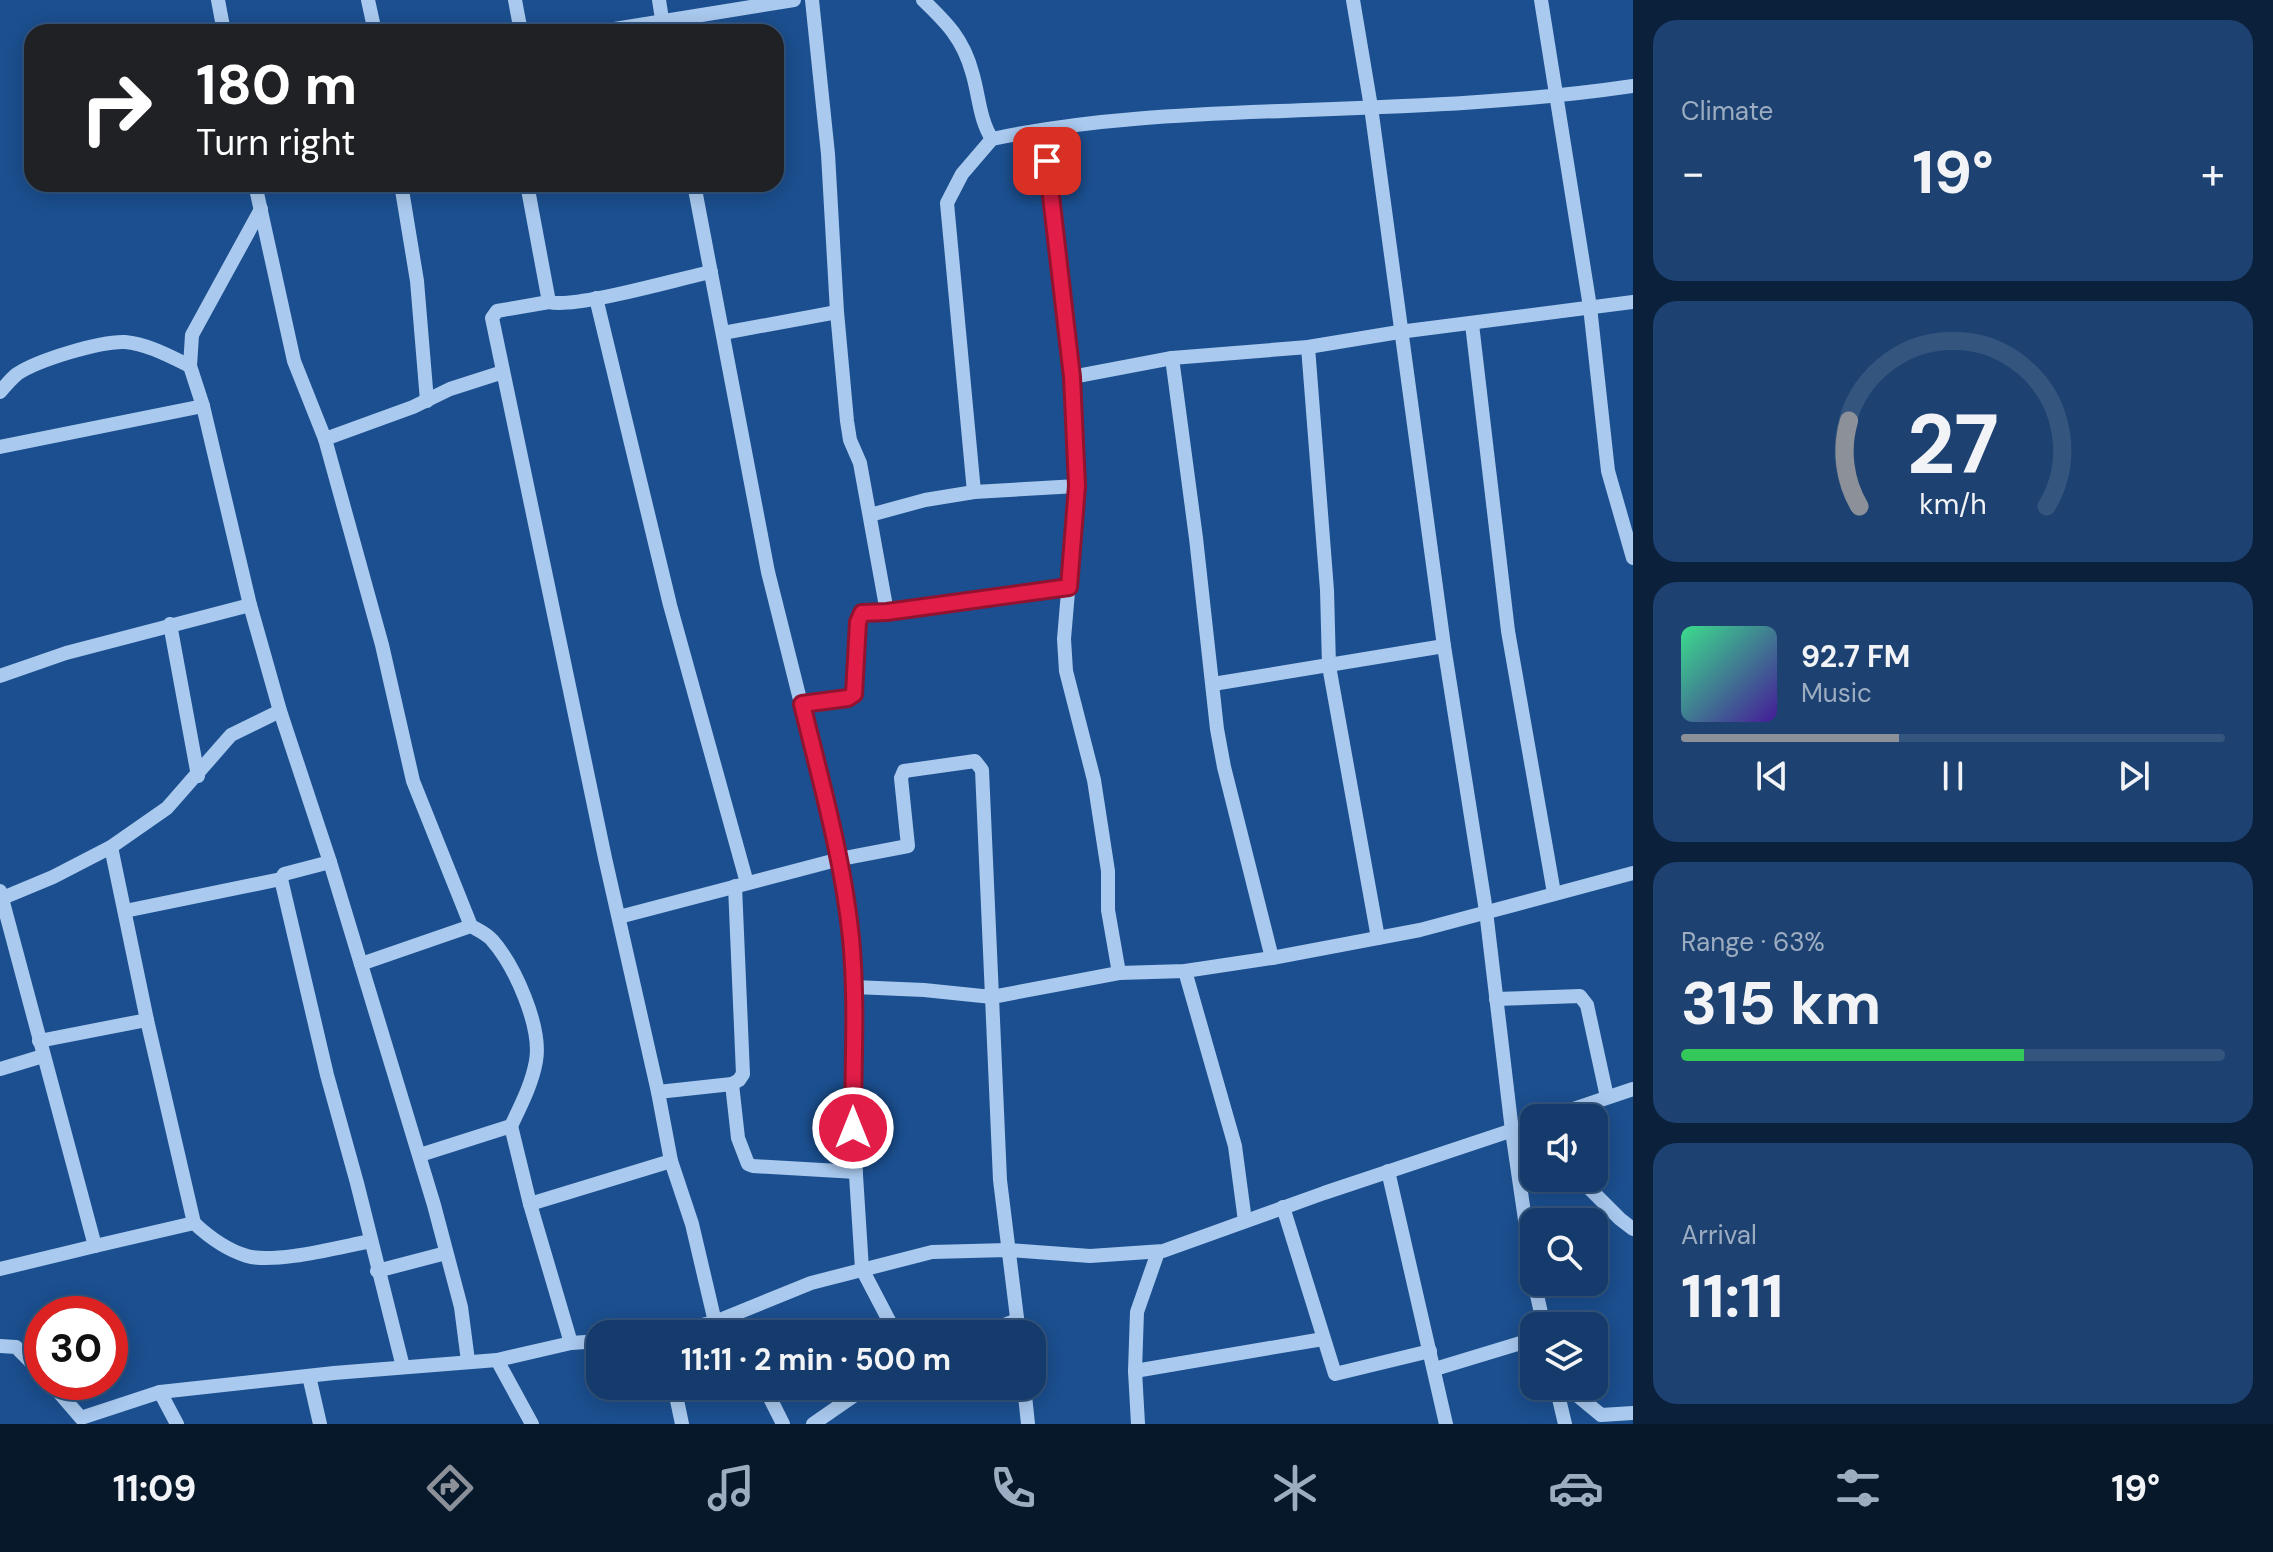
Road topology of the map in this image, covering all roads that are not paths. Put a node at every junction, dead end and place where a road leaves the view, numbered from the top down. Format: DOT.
graph roads {
  1 [pos="218,0"];
  2 [pos="368,0"];
  3 [pos="515,0"];
  4 [pos="659,0"];
  5 [pos="794,0"];
  6 [pos="812,0"];
  7 [pos="923,0"];
  8 [pos="1353,0"];
  9 [pos="1541,0"];
  10 [pos="222,24"];
  11 [pos="373,24"];
  12 [pos="520,24"];
  13 [pos="663,24"];
  14 [pos="678,24"];
  15 [pos="1633,86"];
  16 [pos="1556,97"];
  17 [pos="1371,107"];
  18 [pos="1043,131"];
  19 [pos="992,139"];
  20 [pos="257,192"];
  21 [pos="402,192"];
  22 [pos="528,192"];
  23 [pos="696,192"];
  24 [pos="261,209"];
  25 [pos="711,272"];
  26 [pos="596,298"];
  27 [pos="549,302"];
  28 [pos="1633,302"];
  29 [pos="1590,307"];
  30 [pos="837,312"];
  31 [pos="1472,324"];
  32 [pos="1399,332"];
  33 [pos="723,333"];
  34 [pos="1308,347"];
  35 [pos="1172,358"];
  36 [pos="190,366"];
  37 [pos="503,372"];
  38 [pos="1072,377"];
  39 [pos="0,392"];
  40 [pos="427,401"];
  41 [pos="203,406"];
  42 [pos="0,431"];
  43 [pos="325,439"];
  44 [pos="2,447"];
  45 [pos="1077,486"];
  46 [pos="974,492"];
  47 [pos="870,515"];
  48 [pos="1633,558"];
  49 [pos="1069,587"];
  50 [pos="250,605"];
  51 [pos="887,612"];
  52 [pos="170,624"];
  53 [pos="1444,646"];
  54 [pos="1329,666"];
  55 [pos="0,676"];
  56 [pos="1213,684"];
  57 [pos="802,704"];
  58 [pos="280,711"];
  59 [pos="198,776"];
  60 [pos="111,847"];
  61 [pos="840,859"];
  62 [pos="330,862"];
  63 [pos="1633,873"];
  64 [pos="281,879"];
  65 [pos="741,885"];
  66 [pos="1554,893"];
  67 [pos="1,896"];
  68 [pos="125,911"];
  69 [pos="1486,911"];
  70 [pos="619,917"];
  71 [pos="471,926"];
  72 [pos="1378,938"];
  73 [pos="1272,958"];
  74 [pos="361,964"];
  75 [pos="1185,971"];
  76 [pos="1119,973"];
  77 [pos="854,987"];
  78 [pos="992,997"];
  79 [pos="1496,999"];
  80 [pos="147,1020"];
  81 [pos="41,1049"];
  82 [pos="0,1069"];
  83 [pos="732,1084"];
  84 [pos="1633,1089"];
  85 [pos="658,1092"];
  86 [pos="1607,1097"];
  87 [pos="1587,1104"];
  88 [pos="511,1126"];
  89 [pos="1520,1129"];
  90 [pos="1512,1131"];
  91 [pos="420,1155"];
  92 [pos="671,1161"];
  93 [pos="1388,1171"];
  94 [pos="856,1172"];
  95 [pos="1593,1192"];
  96 [pos="530,1204"];
  97 [pos="1283,1207"];
  98 [pos="1523,1208"];
  99 [pos="1245,1221"];
  100 [pos="194,1223"];
  101 [pos="1633,1229"];
  102 [pos="371,1241"];
  103 [pos="95,1246"];
  104 [pos="1008,1250"];
  105 [pos="1158,1252"];
  106 [pos="446,1253"];
  107 [pos="0,1269"];
  108 [pos="862,1269"];
  109 [pos="377,1271"];
  110 [pos="730,1317"];
  111 [pos="715,1320"];
  112 [pos="721,1320"];
  113 [pos="732,1320"];
  114 [pos="889,1320"];
  115 [pos="1017,1320"];
  116 [pos="1323,1339"];
  117 [pos="586,1342"];
  118 [pos="571,1343"];
  119 [pos="1520,1343"];
  120 [pos="0,1346"];
  121 [pos="1430,1351"];
  122 [pos="24,1355"];
  123 [pos="497,1360"];
  124 [pos="468,1361"];
  125 [pos="403,1367"];
  126 [pos="1435,1369"];
  127 [pos="1135,1371"];
  128 [pos="309,1376"];
  129 [pos="160,1392"];
  130 [pos="62,1400"];
  131 [pos="677,1400"];
  132 [pos="771,1400"];
  133 [pos="848,1400"];
  134 [pos="1025,1400"];
  135 [pos="1559,1400"];
  136 [pos="1583,1400"];
  137 [pos="1633,1413"];
  138 [pos="76,1421"];
  139 [pos="177,1424"];
  140 [pos="320,1424"];
  141 [pos="532,1424"];
  142 [pos="682,1424"];
  143 [pos="783,1424"];
  144 [pos="813,1424"];
  145 [pos="1028,1424"];
  146 [pos="1138,1424"];
  147 [pos="1446,1424"];
  148 [pos="1565,1424"];
  1 -- 10 [label="street"];
  2 -- 11 [label="street"];
  3 -- 12 [label="street"];
  4 -- 13 [label="street"];
  5 -- 14 [label="street"];
  6 -- 30 [label="street"];
  7 -- 19 [label="street"];
  8 -- 17 [label="street"];
  9 -- 16 [label="street"];
  15 -- 16 [label="street"];
  16 -- 17 [label="street"];
  16 -- 29 [label="street"];
  17 -- 18 [label="street"];
  17 -- 32 [label="street"];
  18 -- 19 [label="street"];
  18 -- 38 [label="street"];
  19 -- 46 [label="street"];
  20 -- 24 [label="street"];
  21 -- 40 [label="street"];
  22 -- 27 [label="street"];
  23 -- 25 [label="street"];
  24 -- 36 [label="street"];
  24 -- 43 [label="street"];
  25 -- 26 [label="street"];
  25 -- 33 [label="street"];
  26 -- 27 [label="street"];
  26 -- 65 [label="street"];
  27 -- 37 [label="street"];
  28 -- 29 [label="street"];
  29 -- 31 [label="street"];
  29 -- 48 [label="street"];
  30 -- 33 [label="street"];
  30 -- 47 [label="street"];
  31 -- 32 [label="street"];
  31 -- 66 [label="street"];
  32 -- 34 [label="street"];
  32 -- 53 [label="street"];
  33 -- 57 [label="street"];
  34 -- 35 [label="street"];
  34 -- 54 [label="street"];
  35 -- 38 [label="street"];
  35 -- 56 [label="street"];
  36 -- 39 [label="street"];
  36 -- 41 [label="street"];
  37 -- 40 [label="street"];
  37 -- 70 [label="street"];
  38 -- 45 [label="street"];
  40 -- 43 [label="street"];
  41 -- 44 [label="street"];
  41 -- 50 [label="street"];
  42 -- 44 [label="street"];
  43 -- 71 [label="street"];
  45 -- 46 [label="street"];
  45 -- 49 [label="street"];
  46 -- 47 [label="street"];
  47 -- 51 [label="street"];
  49 -- 51 [label="street"];
  49 -- 76 [label="street"];
  50 -- 52 [label="street"];
  50 -- 58 [label="street"];
  51 -- 57 [label="street"];
  52 -- 55 [label="street"];
  52 -- 59 [label="street"];
  53 -- 54 [label="street"];
  53 -- 69 [label="street"];
  54 -- 56 [label="street"];
  54 -- 72 [label="street"];
  56 -- 73 [label="street"];
  57 -- 61 [label="street"];
  58 -- 59 [label="street"];
  58 -- 62 [label="street"];
  59 -- 60 [label="street"];
  60 -- 67 [label="street"];
  60 -- 68 [label="street"];
  61 -- 65 [label="street"];
  61 -- 77 [label="street"];
  61 -- 78 [label="street"];
  62 -- 64 [label="street"];
  62 -- 74 [label="street"];
  63 -- 66 [label="street"];
  64 -- 68 [label="street"];
  64 -- 102 [label="street"];
  65 -- 70 [label="street"];
  65 -- 83 [label="street"];
  66 -- 69 [label="street"];
  67 -- 81 [label="street"];
  68 -- 80 [label="street"];
  69 -- 72 [label="street"];
  69 -- 79 [label="street"];
  70 -- 85 [label="street"];
  71 -- 74 [label="street"];
  71 -- 88 [label="street"];
  72 -- 73 [label="street"];
  73 -- 75 [label="street"];
  74 -- 91 [label="street"];
  75 -- 76 [label="street"];
  75 -- 99 [label="street"];
  76 -- 78 [label="street"];
  77 -- 78 [label="street"];
  77 -- 94 [label="street"];
  78 -- 104 [label="street"];
  79 -- 86 [label="street"];
  79 -- 90 [label="street"];
  80 -- 81 [label="street"];
  80 -- 100 [label="street"];
  81 -- 82 [label="street"];
  81 -- 103 [label="street"];
  83 -- 85 [label="street"];
  83 -- 94 [label="street"];
  84 -- 86 [label="street"];
  85 -- 92 [label="street"];
  86 -- 87 [label="street"];
  88 -- 91 [label="street"];
  88 -- 96 [label="street"];
  89 -- 90 [label="street"];
  90 -- 93 [label="street"];
  90 -- 98 [label="street"];
  91 -- 106 [label="street"];
  92 -- 96 [label="street"];
  92 -- 111 [label="street"];
  93 -- 97 [label="street"];
  93 -- 121 [label="street"];
  94 -- 108 [label="street"];
  95 -- 101 [label="street"];
  96 -- 118 [label="street"];
  97 -- 99 [label="street"];
  97 -- 116 [label="street"];
  99 -- 105 [label="street"];
  100 -- 102 [label="street"];
  100 -- 103 [label="street"];
  102 -- 109 [label="street"];
  103 -- 107 [label="street"];
  104 -- 105 [label="street"];
  104 -- 108 [label="street"];
  104 -- 115 [label="street"];
  105 -- 127 [label="street"];
  106 -- 109 [label="street"];
  106 -- 124 [label="street"];
  108 -- 110 [label="street"];
  108 -- 114 [label="street"];
  109 -- 125 [label="street"];
  110 -- 112 [label="street"];
  110 -- 113 [label="street"];
  116 -- 121 [label="street"];
  116 -- 127 [label="street"];
  117 -- 118 [label="street"];
  118 -- 123 [label="street"];
  119 -- 126 [label="street"];
  120 -- 122 [label="street"];
  121 -- 126 [label="street"];
  123 -- 124 [label="street"];
  123 -- 141 [label="street"];
  124 -- 125 [label="street"];
  125 -- 128 [label="street"];
  126 -- 147 [label="street"];
  127 -- 146 [label="street"];
  128 -- 129 [label="street"];
  128 -- 140 [label="street"];
  129 -- 138 [label="street"];
  129 -- 139 [label="street"];
  130 -- 138 [label="street"];
  131 -- 142 [label="street"];
  132 -- 143 [label="street"];
  133 -- 144 [label="street"];
  134 -- 145 [label="street"];
  135 -- 148 [label="street"];
  136 -- 137 [label="street"];
}
